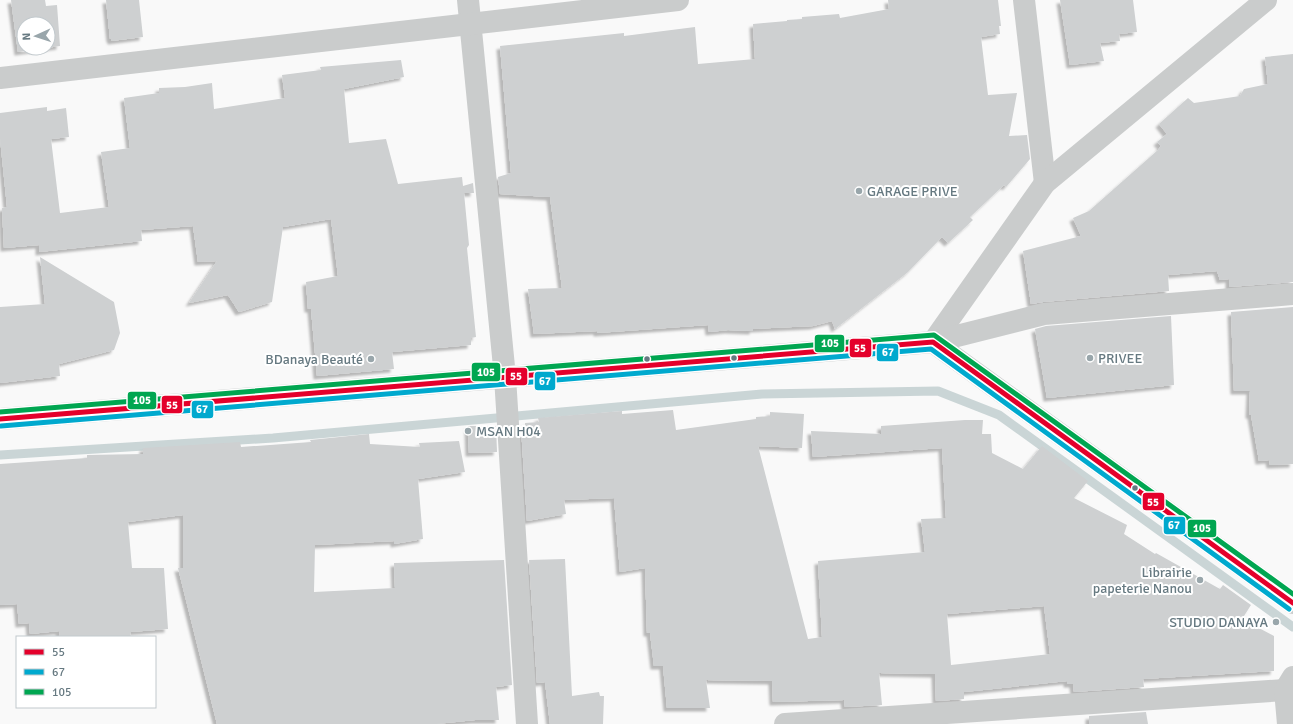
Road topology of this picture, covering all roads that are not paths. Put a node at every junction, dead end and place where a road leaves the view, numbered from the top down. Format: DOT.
graph roads {
  1 [pos="468,0"];
  2 [pos="678,0"];
  3 [pos="1024,0"];
  4 [pos="1266,0"];
  5 [pos="471,24"];
  6 [pos="0,78"];
  7 [pos="1045,183"];
  8 [pos="1293,294"];
  9 [pos="933,342"];
  10 [pos="505,377"];
  11 [pos="0,418"];
  12 [pos="1293,603"];
  13 [pos="1289,683"];
  14 [pos="850,722"];
  15 [pos="527,724"];
  16 [pos="785,724"];
  17 [pos="1288,724"];
  1 -- 5 [label="street"];
  2 -- 5 [label="street"];
  3 -- 7 [label="street"];
  4 -- 7 [label="street"];
  5 -- 6 [label="street"];
  5 -- 10 [label="street"];
  7 -- 9 [label="street"];
  8 -- 9 [label="street"];
  9 -- 10 [label="street"];
  9 -- 12 [label="street"];
  10 -- 11 [label="street"];
  10 -- 15 [label="street"];
  13 -- 14 [label="street"];
  13 -- 17 [label="street"];
  14 -- 16 [label="street"];
}
